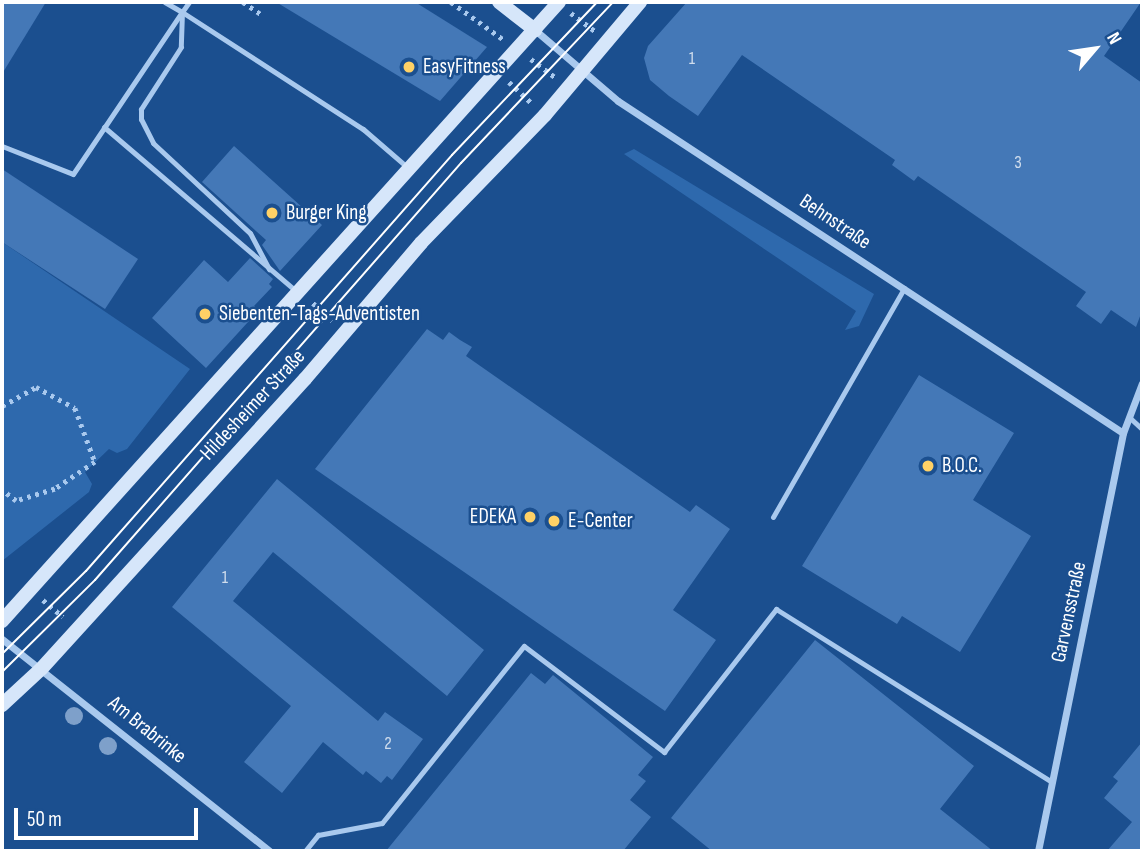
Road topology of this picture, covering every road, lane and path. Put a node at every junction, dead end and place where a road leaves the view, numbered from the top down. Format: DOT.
graph roads {
  1 [pos="165,2"];
  2 [pos="188,2"];
  3 [pos="243,2"];
  4 [pos="451,2"];
  5 [pos="499,2"];
  6 [pos="559,2"];
  7 [pos="640,2"];
  8 [pos="182,12"];
  9 [pos="261,14"];
  10 [pos="535,30"];
  11 [pos="606,40"];
  12 [pos="517,49"];
  13 [pos="498,71"];
  14 [pos="582,71"];
  15 [pos="570,87"];
  16 [pos="545,116"];
  17 [pos="104,127"];
  18 [pos="2,146"];
  19 [pos="409,169"];
  20 [pos="269,269"];
  21 [pos="904,288"];
  22 [pos="299,293"];
  23 [pos="321,293"];
  24 [pos="336,325"];
  25 [pos="1142,383"];
  26 [pos="2,406"];
  27 [pos="1129,417"];
  28 [pos="1142,429"];
  29 [pos="1123,433"];
  30 [pos="2,489"];
  31 [pos="772,517"];
  32 [pos="33,590"];
  33 [pos="2,621"];
  34 [pos="76,630"];
  35 [pos="2,639"];
  36 [pos="42,668"];
  37 [pos="2,705"];
  38 [pos="1052,782"];
  39 [pos="269,851"];
  40 [pos="305,851"];
  41 [pos="1038,851"];
  1 -- 8 [label="lane"];
  2 -- 8 [label="lane"];
  3 -- 9 [label="path"];
  4 -- 12 [label="path"];
  5 -- 10 [label="main road"];
  6 -- 10 [label="main road, Hildesheimer Straße"];
  6 -- 11 [label="path"];
  7 -- 11 [label="main road, Hildesheimer Straße"];
  8 -- 17 [label="lane"];
  8 -- 19 [label="lane"];
  8 -- 20 [label="lane"];
  10 -- 12 [label="main road, Hildesheimer Straße"];
  10 -- 14 [label="street, Behnstraße"];
  11 -- 14 [label="main road, Hildesheimer Straße"];
  12 -- 13 [label="main road, Hildesheimer Straße"];
  12 -- 15 [label="path"];
  13 -- 16 [label="path"];
  13 -- 19 [label="main road, Hildesheimer Straße"];
  14 -- 15 [label="main road, Hildesheimer Straße"];
  14 -- 21 [label="street, Behnstraße"];
  15 -- 16 [label="main road, Hildesheimer Straße"];
  16 -- 34 [label="main road, Hildesheimer Straße"];
  17 -- 18 [label="lane"];
  17 -- 20 [label="lane"];
  19 -- 22 [label="main road, Hildesheimer Straße"];
  20 -- 22 [label="lane"];
  21 -- 29 [label="street, Behnstraße"];
  21 -- 31 [label="lane"];
  22 -- 32 [label="main road, Hildesheimer Straße"];
  23 -- 24 [label="path"];
  25 -- 27 [label="street, Garvensstraße"];
  26 -- 30 [label="path"];
  27 -- 28 [label="lane"];
  27 -- 29 [label="street, Garvensstraße"];
  29 -- 38 [label="street, Garvensstraße"];
  32 -- 33 [label="main road, Hildesheimer Straße"];
  32 -- 34 [label="path"];
  34 -- 36 [label="main road, Hildesheimer Straße"];
  35 -- 36 [label="street, Am Brabrinke"];
  36 -- 37 [label="main road, Hildesheimer Straße"];
  36 -- 39 [label="street, Am Brabrinke"];
  38 -- 40 [label="lane"];
  38 -- 41 [label="street, Garvensstraße"];
}
